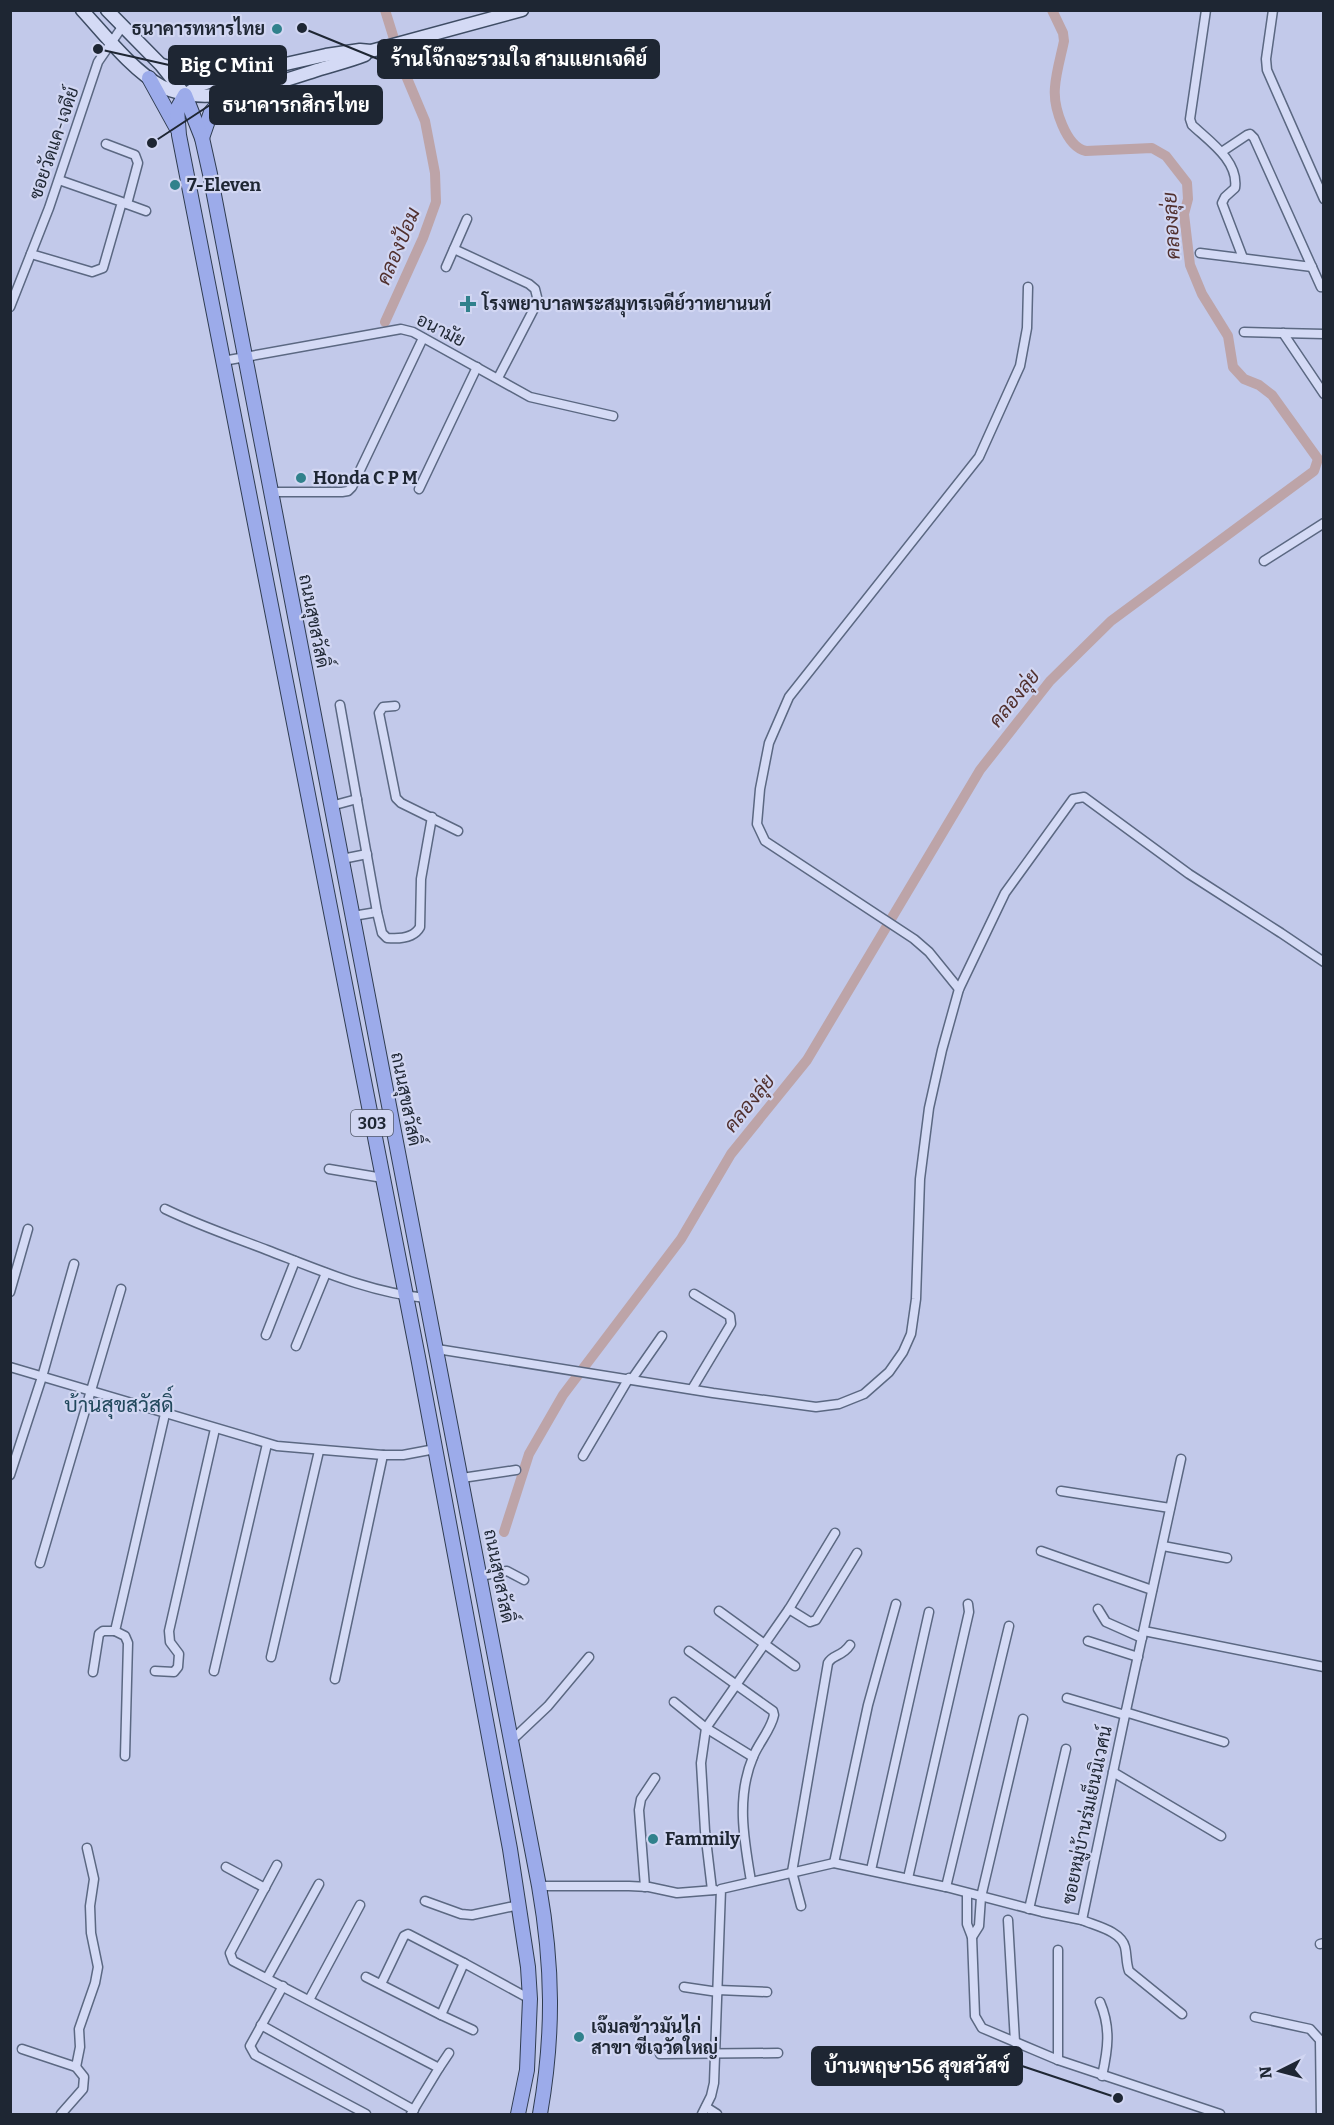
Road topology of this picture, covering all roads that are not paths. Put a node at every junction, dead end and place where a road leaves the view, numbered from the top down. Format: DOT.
graph roads {
  1 [pos="82,10"];
  2 [pos="107,10"];
  3 [pos="522,10"];
  4 [pos="1273,10"];
  5 [pos="1204,13"];
  6 [pos="122,27"];
  7 [pos="111,41"];
  8 [pos="364,52"];
  9 [pos="289,63"];
  10 [pos="161,65"];
  11 [pos="149,78"];
  12 [pos="293,78"];
  13 [pos="214,80"];
  14 [pos="185,95"];
  15 [pos="226,95"];
  16 [pos="179,135"];
  17 [pos="202,138"];
  18 [pos="106,144"];
  19 [pos="1224,151"];
  20 [pos="59,180"];
  21 [pos="1323,200"];
  22 [pos="125,203"];
  23 [pos="146,211"];
  24 [pos="467,219"];
  25 [pos="454,249"];
  26 [pos="1200,253"];
  27 [pos="31,255"];
  28 [pos="1243,258"];
  29 [pos="446,267"];
  30 [pos="1312,267"];
  31 [pos="1028,287"];
  32 [pos="1321,287"];
  33 [pos="10,307"];
  34 [pos="1244,332"];
  35 [pos="1283,333"];
  36 [pos="1323,334"];
  37 [pos="423,338"];
  38 [pos="244,357"];
  39 [pos="224,361"];
  40 [pos="477,367"];
  41 [pos="498,378"];
  42 [pos="1323,394"];
  43 [pos="614,416"];
  44 [pos="419,489"];
  45 [pos="270,492"];
  46 [pos="1323,523"];
  47 [pos="1264,561"];
  48 [pos="340,705"];
  49 [pos="395,706"];
  50 [pos="357,799"];
  51 [pos="331,806"];
  52 [pos="432,817"];
  53 [pos="458,831"];
  54 [pos="366,854"];
  55 [pos="342,859"];
  56 [pos="377,912"];
  57 [pos="353,916"];
  58 [pos="1323,962"];
  59 [pos="959,989"];
  60 [pos="329,1169"];
  61 [pos="383,1178"];
  62 [pos="165,1209"];
  63 [pos="28,1229"];
  64 [pos="295,1261"];
  65 [pos="74,1264"];
  66 [pos="326,1273"];
  67 [pos="121,1289"];
  68 [pos="10,1292"];
  69 [pos="694,1294"];
  70 [pos="406,1296"];
  71 [pos="426,1298"];
  72 [pos="266,1335"];
  73 [pos="662,1336"];
  74 [pos="296,1346"];
  75 [pos="437,1349"];
  76 [pos="10,1367"];
  77 [pos="42,1377"];
  78 [pos="631,1379"];
  79 [pos="692,1389"];
  80 [pos="92,1392"];
  81 [pos="165,1414"];
  82 [pos="215,1429"];
  83 [pos="267,1444"];
  84 [pos="435,1449"];
  85 [pos="319,1450"];
  86 [pos="383,1455"];
  87 [pos="583,1456"];
  88 [pos="1181,1459"];
  89 [pos="516,1470"];
  90 [pos="10,1475"];
  91 [pos="462,1478"];
  92 [pos="1061,1491"];
  93 [pos="1170,1508"];
  94 [pos="835,1533"];
  95 [pos="1163,1546"];
  96 [pos="1041,1551"];
  97 [pos="857,1553"];
  98 [pos="1227,1558"];
  99 [pos="40,1563"];
  100 [pos="480,1576"];
  101 [pos="524,1580"];
  102 [pos="1152,1590"];
  103 [pos="896,1604"];
  104 [pos="968,1604"];
  105 [pos="1098,1609"];
  106 [pos="789,1610"];
  107 [pos="719,1611"];
  108 [pos="929,1612"];
  109 [pos="1009,1626"];
  110 [pos="115,1631"];
  111 [pos="1143,1635"];
  112 [pos="1088,1641"];
  113 [pos="765,1643"];
  114 [pos="850,1645"];
  115 [pos="689,1651"];
  116 [pos="271,1657"];
  117 [pos="589,1657"];
  118 [pos="1138,1657"];
  119 [pos="795,1666"];
  120 [pos="1323,1667"];
  121 [pos="155,1671"];
  122 [pos="214,1671"];
  123 [pos="93,1672"];
  124 [pos="335,1679"];
  125 [pos="736,1685"];
  126 [pos="1067,1698"];
  127 [pos="674,1702"];
  128 [pos="1125,1713"];
  129 [pos="1023,1719"];
  130 [pos="706,1728"];
  131 [pos="512,1740"];
  132 [pos="1224,1742"];
  133 [pos="1066,1749"];
  134 [pos="124,1756"];
  135 [pos="753,1757"];
  136 [pos="1113,1772"];
  137 [pos="655,1778"];
  138 [pos="1221,1836"];
  139 [pos="87,1848"];
  140 [pos="834,1863"];
  141 [pos="277,1865"];
  142 [pos="226,1867"];
  143 [pos="871,1870"];
  144 [pos="792,1872"];
  145 [pos="908,1878"];
  146 [pos="751,1881"];
  147 [pos="319,1884"];
  148 [pos="539,1886"];
  149 [pos="645,1887"];
  150 [pos="946,1887"];
  151 [pos="265,1888"];
  152 [pos="717,1889"];
  153 [pos="967,1893"];
  154 [pos="981,1897"];
  155 [pos="425,1901"];
  156 [pos="360,1905"];
  157 [pos="519,1905"];
  158 [pos="801,1906"];
  159 [pos="1029,1909"];
  160 [pos="1008,1920"];
  161 [pos="1082,1920"];
  162 [pos="972,1937"];
  163 [pos="1058,1950"];
  164 [pos="464,1963"];
  165 [pos="366,1977"];
  166 [pos="267,1978"];
  167 [pos="381,1984"];
  168 [pos="283,1986"];
  169 [pos="684,1988"];
  170 [pos="718,1991"];
  171 [pos="767,1992"];
  172 [pos="530,1999"];
  173 [pos="309,2000"];
  174 [pos="1100,2002"];
  175 [pos="1182,2014"];
  176 [pos="441,2015"];
  177 [pos="1255,2017"];
  178 [pos="261,2025"];
  179 [pos="473,2030"];
  180 [pos="1015,2042"];
  181 [pos="22,2049"];
  182 [pos="449,2053"];
  183 [pos="778,2053"];
  184 [pos="660,2054"];
  185 [pos="715,2054"];
  186 [pos="1058,2060"];
  187 [pos="76,2067"];
  188 [pos="439,2068"];
  189 [pos="1102,2076"];
  190 [pos="704,2111"];
  191 [pos="413,2112"];
  192 [pos="1217,2113"];
  193 [pos="61,2115"];
  194 [pos="366,2115"];
  195 [pos="518,2115"];
  196 [pos="540,2115"];
  197 [pos="717,2115"];
  198 [pos="1322,2115"];
  1 -- 7 [label="main road"];
  2 -- 6 [label="main road, ถนนสุขสวัสดิ์"];
  3 -- 8 [label="main road"];
  4 -- 21 [label="street"];
  5 -- 19 [label="street"];
  6 -- 7 [label="street, ซอยวัดแค-เจดีย์"];
  6 -- 10 [label="main road, ถนนสุขสวัสดิ์"];
  7 -- 11 [label="main road"];
  7 -- 20 [label="street, ซอยวัดแค-เจดีย์"];
  8 -- 9 [label="main road"];
  8 -- 12 [label="main road"];
  9 -- 12 [label="main road"];
  9 -- 13 [label="main road"];
  10 -- 13 [label="main road"];
  10 -- 14 [label="main road, ถนนสุขสวัสดิ์"];
  11 -- 14 [label="main road"];
  11 -- 16 [label="main road"];
  12 -- 15 [label="main road"];
  13 -- 14 [label="main road"];
  14 -- 15 [label="main road"];
  14 -- 16 [label="main road, ถนนสุขสวัสดิ์ / 303"];
  14 -- 17 [label="main road, ถนนสุขสวัสดิ์ / 303"];
  15 -- 17 [label="main road"];
  16 -- 39 [label="main road, ถนนสุขสวัสดิ์ / 303"];
  17 -- 38 [label="main road, ถนนสุขสวัสดิ์ / 303"];
  18 -- 22 [label="street"];
  19 -- 28 [label="street"];
  19 -- 30 [label="street"];
  20 -- 22 [label="street"];
  20 -- 27 [label="street, ซอยวัดแค-เจดีย์"];
  22 -- 23 [label="street"];
  22 -- 27 [label="street"];
  24 -- 25 [label="street"];
  25 -- 29 [label="street"];
  25 -- 41 [label="street"];
  26 -- 28 [label="street"];
  27 -- 33 [label="street, ซอยวัดแค-เจดีย์"];
  28 -- 30 [label="street"];
  30 -- 32 [label="street"];
  31 -- 59 [label="street"];
  34 -- 35 [label="street"];
  35 -- 36 [label="street"];
  35 -- 42 [label="street"];
  37 -- 38 [label="street, อนามัย"];
  37 -- 40 [label="street, อนามัย"];
  37 -- 45 [label="street"];
  38 -- 39 [label="street, อนามัย"];
  38 -- 45 [label="main road, ถนนสุขสวัสดิ์ / 303"];
  39 -- 61 [label="main road, ถนนสุขสวัสดิ์ / 303"];
  40 -- 41 [label="street, อนามัย"];
  40 -- 44 [label="street"];
  41 -- 43 [label="street, อนามัย"];
  45 -- 51 [label="main road, ถนนสุขสวัสดิ์ / 303"];
  46 -- 47 [label="street"];
  48 -- 50 [label="street"];
  49 -- 52 [label="street"];
  50 -- 51 [label="street"];
  50 -- 54 [label="street"];
  51 -- 55 [label="main road, ถนนสุขสวัสดิ์ / 303"];
  52 -- 53 [label="street"];
  52 -- 56 [label="street"];
  54 -- 55 [label="street"];
  54 -- 56 [label="street"];
  55 -- 57 [label="main road, ถนนสุขสวัสดิ์ / 303"];
  56 -- 57 [label="street"];
  57 -- 71 [label="main road, ถนนสุขสวัสดิ์ / 303"];
  58 -- 59 [label="street"];
  59 -- 79 [label="street"];
  60 -- 61 [label="street"];
  61 -- 70 [label="main road, ถนนสุขสวัสดิ์ / 303"];
  62 -- 64 [label="street"];
  63 -- 68 [label="street"];
  64 -- 66 [label="street"];
  64 -- 72 [label="street"];
  65 -- 77 [label="street"];
  66 -- 70 [label="street"];
  66 -- 74 [label="street"];
  67 -- 80 [label="street"];
  69 -- 79 [label="street"];
  70 -- 71 [label="street"];
  70 -- 84 [label="main road, ถนนสุขสวัสดิ์ / 303"];
  71 -- 75 [label="main road, ถนนสุขสวัสดิ์ / 303"];
  73 -- 78 [label="street"];
  75 -- 78 [label="street"];
  75 -- 91 [label="main road, ถนนสุขสวัสดิ์ / 303"];
  76 -- 77 [label="street"];
  77 -- 80 [label="street"];
  77 -- 90 [label="street"];
  78 -- 79 [label="street"];
  78 -- 87 [label="street"];
  80 -- 81 [label="street"];
  80 -- 99 [label="street"];
  81 -- 82 [label="street"];
  81 -- 110 [label="street"];
  82 -- 83 [label="street"];
  82 -- 121 [label="street"];
  83 -- 85 [label="street"];
  83 -- 122 [label="street"];
  84 -- 86 [label="street"];
  84 -- 157 [label="main road, ถนนสุขสวัสดิ์ / 303"];
  85 -- 86 [label="street"];
  85 -- 116 [label="street"];
  86 -- 124 [label="street"];
  88 -- 93 [label="street, ซอยหมู่บ้านร่มเย็นนิเวศน์"];
  89 -- 91 [label="street"];
  91 -- 100 [label="main road, ถนนสุขสวัสดิ์ / 303"];
  92 -- 93 [label="street"];
  93 -- 95 [label="street, ซอยหมู่บ้านร่มเย็นนิเวศน์"];
  94 -- 106 [label="street"];
  95 -- 98 [label="street"];
  95 -- 102 [label="street, ซอยหมู่บ้านร่มเย็นนิเวศน์"];
  96 -- 102 [label="street"];
  97 -- 106 [label="street"];
  100 -- 101 [label="street"];
  100 -- 131 [label="main road, ถนนสุขสวัสดิ์ / 303"];
  102 -- 111 [label="street, ซอยหมู่บ้านร่มเย็นนิเวศน์"];
  103 -- 140 [label="street"];
  104 -- 145 [label="street"];
  105 -- 111 [label="street"];
  106 -- 113 [label="street"];
  107 -- 113 [label="street"];
  108 -- 143 [label="street"];
  109 -- 150 [label="street"];
  110 -- 123 [label="street"];
  110 -- 134 [label="street"];
  111 -- 118 [label="street, ซอยหมู่บ้านร่มเย็นนิเวศน์"];
  111 -- 120 [label="street"];
  112 -- 118 [label="street"];
  113 -- 119 [label="street"];
  113 -- 125 [label="street"];
  114 -- 144 [label="street"];
  115 -- 125 [label="street"];
  117 -- 131 [label="street"];
  118 -- 128 [label="street, ซอยหมู่บ้านร่มเย็นนิเวศน์"];
  125 -- 130 [label="street"];
  125 -- 135 [label="street"];
  126 -- 128 [label="street"];
  127 -- 130 [label="street"];
  128 -- 132 [label="street"];
  128 -- 136 [label="street, ซอยหมู่บ้านร่มเย็นนิเวศน์"];
  129 -- 154 [label="street"];
  130 -- 135 [label="street"];
  130 -- 152 [label="street"];
  131 -- 148 [label="main road, ถนนสุขสวัสดิ์ / 303"];
  133 -- 159 [label="street"];
  135 -- 146 [label="street"];
  136 -- 138 [label="street"];
  136 -- 161 [label="street, ซอยหมู่บ้านร่มเย็นนิเวศน์"];
  137 -- 149 [label="street"];
  139 -- 187 [label="street"];
  140 -- 143 [label="street, ซอยหมู่บ้านร่มเย็นนิเวศน์"];
  140 -- 144 [label="street, ซอยหมู่บ้านร่มเย็นนิเวศน์"];
  141 -- 151 [label="street"];
  142 -- 151 [label="street"];
  143 -- 145 [label="street, ซอยหมู่บ้านร่มเย็นนิเวศน์"];
  144 -- 146 [label="street, ซอยหมู่บ้านร่มเย็นนิเวศน์"];
  144 -- 158 [label="street"];
  145 -- 150 [label="street, ซอยหมู่บ้านร่มเย็นนิเวศน์"];
  146 -- 152 [label="street, ซอยหมู่บ้านร่มเย็นนิเวศน์"];
  147 -- 166 [label="street"];
  148 -- 149 [label="street, ซอยหมู่บ้านร่มเย็นนิเวศน์"];
  148 -- 196 [label="main road, ถนนสุขสวัสดิ์ / 303"];
  149 -- 152 [label="street, ซอยหมู่บ้านร่มเย็นนิเวศน์"];
  150 -- 153 [label="street, ซอยหมู่บ้านร่มเย็นนิเวศน์"];
  151 -- 166 [label="street"];
  152 -- 170 [label="street"];
  153 -- 154 [label="street, ซอยหมู่บ้านร่มเย็นนิเวศน์"];
  153 -- 162 [label="street"];
  154 -- 159 [label="street, ซอยหมู่บ้านร่มเย็นนิเวศน์"];
  154 -- 162 [label="street"];
  155 -- 157 [label="street"];
  156 -- 173 [label="street"];
  157 -- 172 [label="main road, ถนนสุขสวัสดิ์ / 303"];
  159 -- 161 [label="street, ซอยหมู่บ้านร่มเย็นนิเวศน์"];
  160 -- 180 [label="street"];
  161 -- 175 [label="street"];
  162 -- 180 [label="street"];
  163 -- 186 [label="street"];
  164 -- 167 [label="street"];
  164 -- 172 [label="street"];
  164 -- 176 [label="street"];
  165 -- 167 [label="street"];
  166 -- 168 [label="street"];
  167 -- 176 [label="street"];
  168 -- 173 [label="street"];
  168 -- 178 [label="street"];
  169 -- 170 [label="street"];
  170 -- 171 [label="street"];
  170 -- 185 [label="street"];
  172 -- 195 [label="main road, ถนนสุขสวัสดิ์ / 303"];
  173 -- 188 [label="street"];
  174 -- 189 [label="street"];
  176 -- 179 [label="street"];
  177 -- 198 [label="street"];
  178 -- 191 [label="street"];
  178 -- 194 [label="street"];
  180 -- 186 [label="street"];
  181 -- 187 [label="street"];
  182 -- 188 [label="street"];
  183 -- 185 [label="street"];
  184 -- 185 [label="street"];
  185 -- 190 [label="street"];
  186 -- 189 [label="street"];
  187 -- 193 [label="street"];
  188 -- 191 [label="street"];
  189 -- 192 [label="street"];
  190 -- 197 [label="street"];
}
